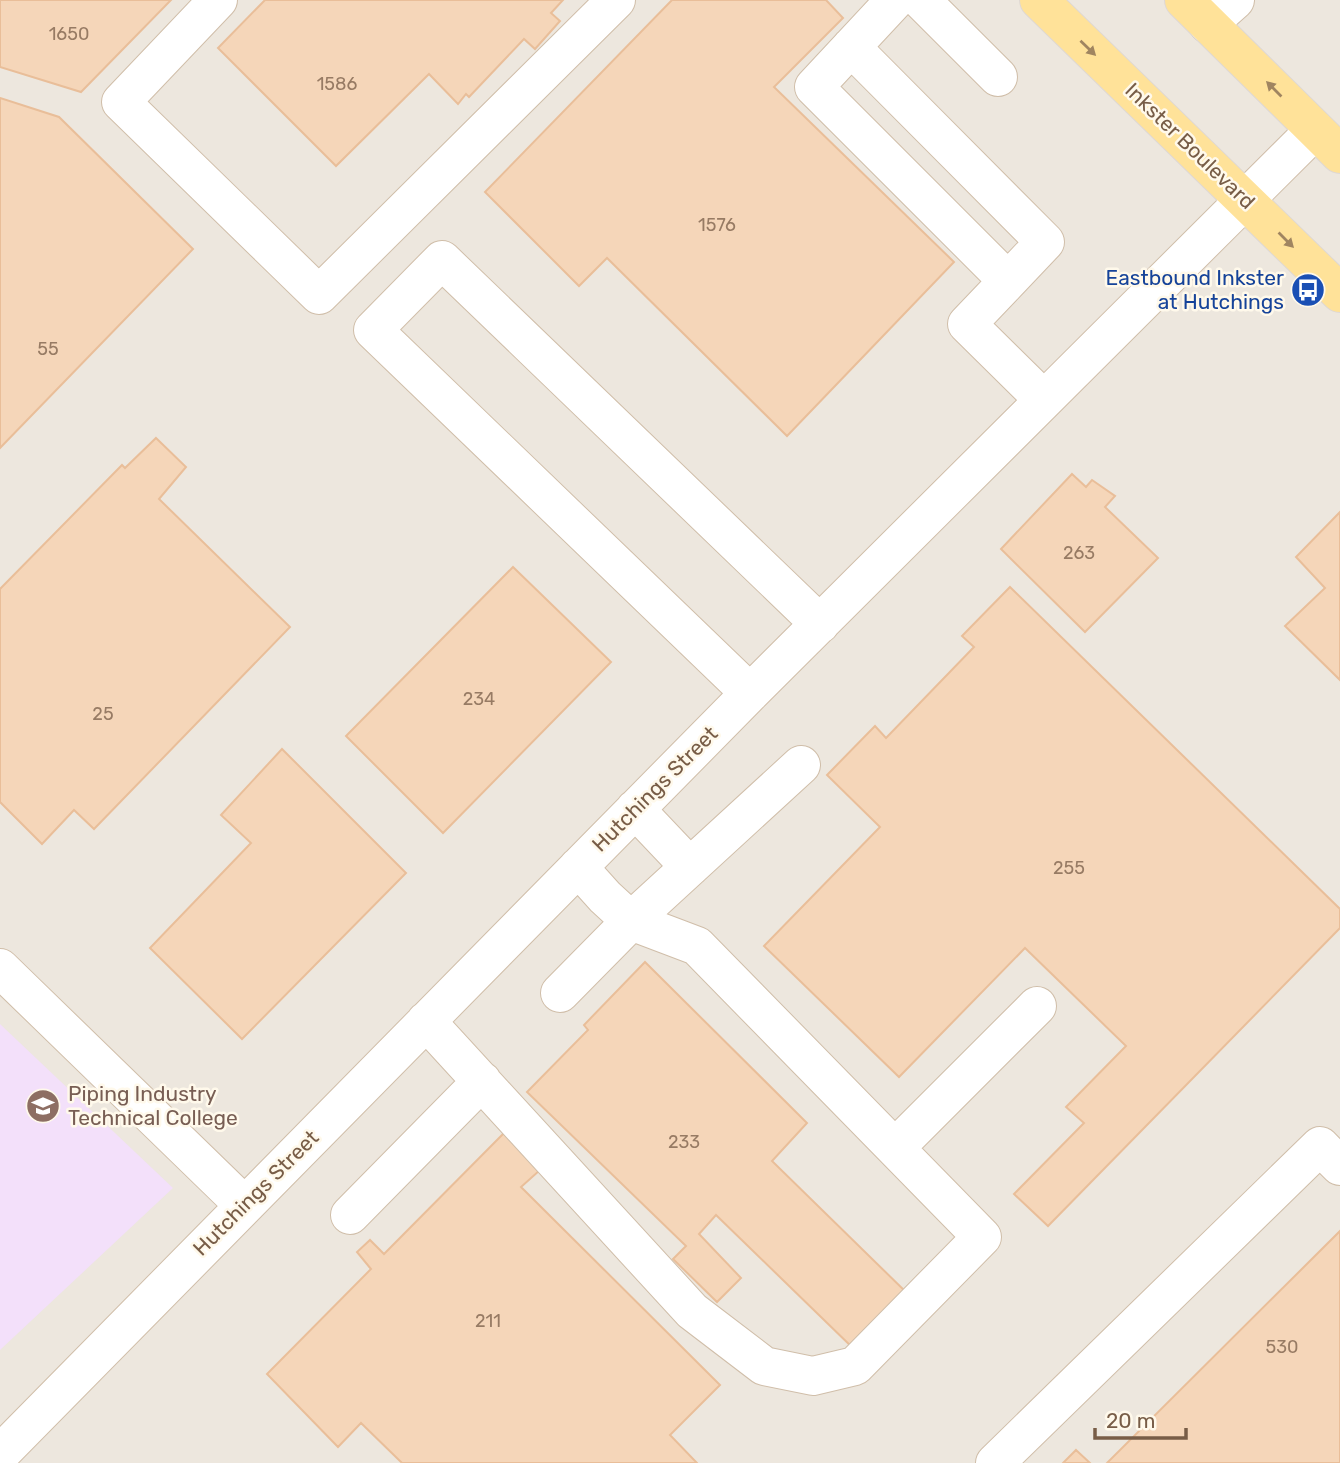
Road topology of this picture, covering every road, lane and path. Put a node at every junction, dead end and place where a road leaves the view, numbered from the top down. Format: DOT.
graph roads {
  1 [pos="218,0"];
  2 [pos="616,0"];
  3 [pos="895,0"];
  4 [pos="922,0"];
  5 [pos="1039,0"];
  6 [pos="1209,8"];
  7 [pos="851,47"];
  8 [pos="998,76"];
  9 [pos="1328,142"];
  10 [pos="1245,200"];
  11 [pos="1008,281"];
  12 [pos="1340,293"];
  13 [pos="1043,399"];
  14 [pos="820,624"];
  15 [pos="750,693"];
  16 [pos="801,765"];
  17 [pos="635,809"];
  18 [pos="578,867"];
  19 [pos="690,867"];
  20 [pos="631,921"];
  21 [pos="0,968"];
  22 [pos="560,993"];
  23 [pos="1037,1006"];
  24 [pos="426,1021"];
  25 [pos="482,1081"];
  26 [pos="896,1147"];
  27 [pos="1340,1166"];
  28 [pos="244,1205"];
  29 [pos="350,1215"];
  30 [pos="0,1454"];
  31 [pos="995,1463"];
  1 -- 2 [label="street"];
  3 -- 7 [label="street"];
  4 -- 8 [label="street"];
  5 -- 10 [label="main road, Inkster Boulevard, one-way"];
  9 -- 6 [label="main road, one-way"];
  7 -- 11 [label="street"];
  7 -- 11 [label="street"];
  9 -- 10 [label="street, Hutchings Street"];
  10 -- 12 [label="main road, Inkster Boulevard, one-way"];
  10 -- 13 [label="street, Hutchings Street"];
  11 -- 13 [label="street"];
  13 -- 14 [label="street, Hutchings Street"];
  14 -- 15 [label="street, Hutchings Street"];
  14 -- 15 [label="street"];
  15 -- 17 [label="street, Hutchings Street"];
  16 -- 19 [label="street"];
  17 -- 18 [label="street, Hutchings Street"];
  17 -- 19 [label="street"];
  18 -- 20 [label="street"];
  18 -- 24 [label="street, Hutchings Street"];
  19 -- 20 [label="street"];
  20 -- 22 [label="street"];
  20 -- 26 [label="street"];
  21 -- 28 [label="street"];
  23 -- 26 [label="street"];
  24 -- 25 [label="street"];
  24 -- 28 [label="street, Hutchings Street"];
  25 -- 26 [label="street"];
  25 -- 29 [label="street"];
  27 -- 31 [label="street"];
  28 -- 30 [label="street, Hutchings Street"];
}
